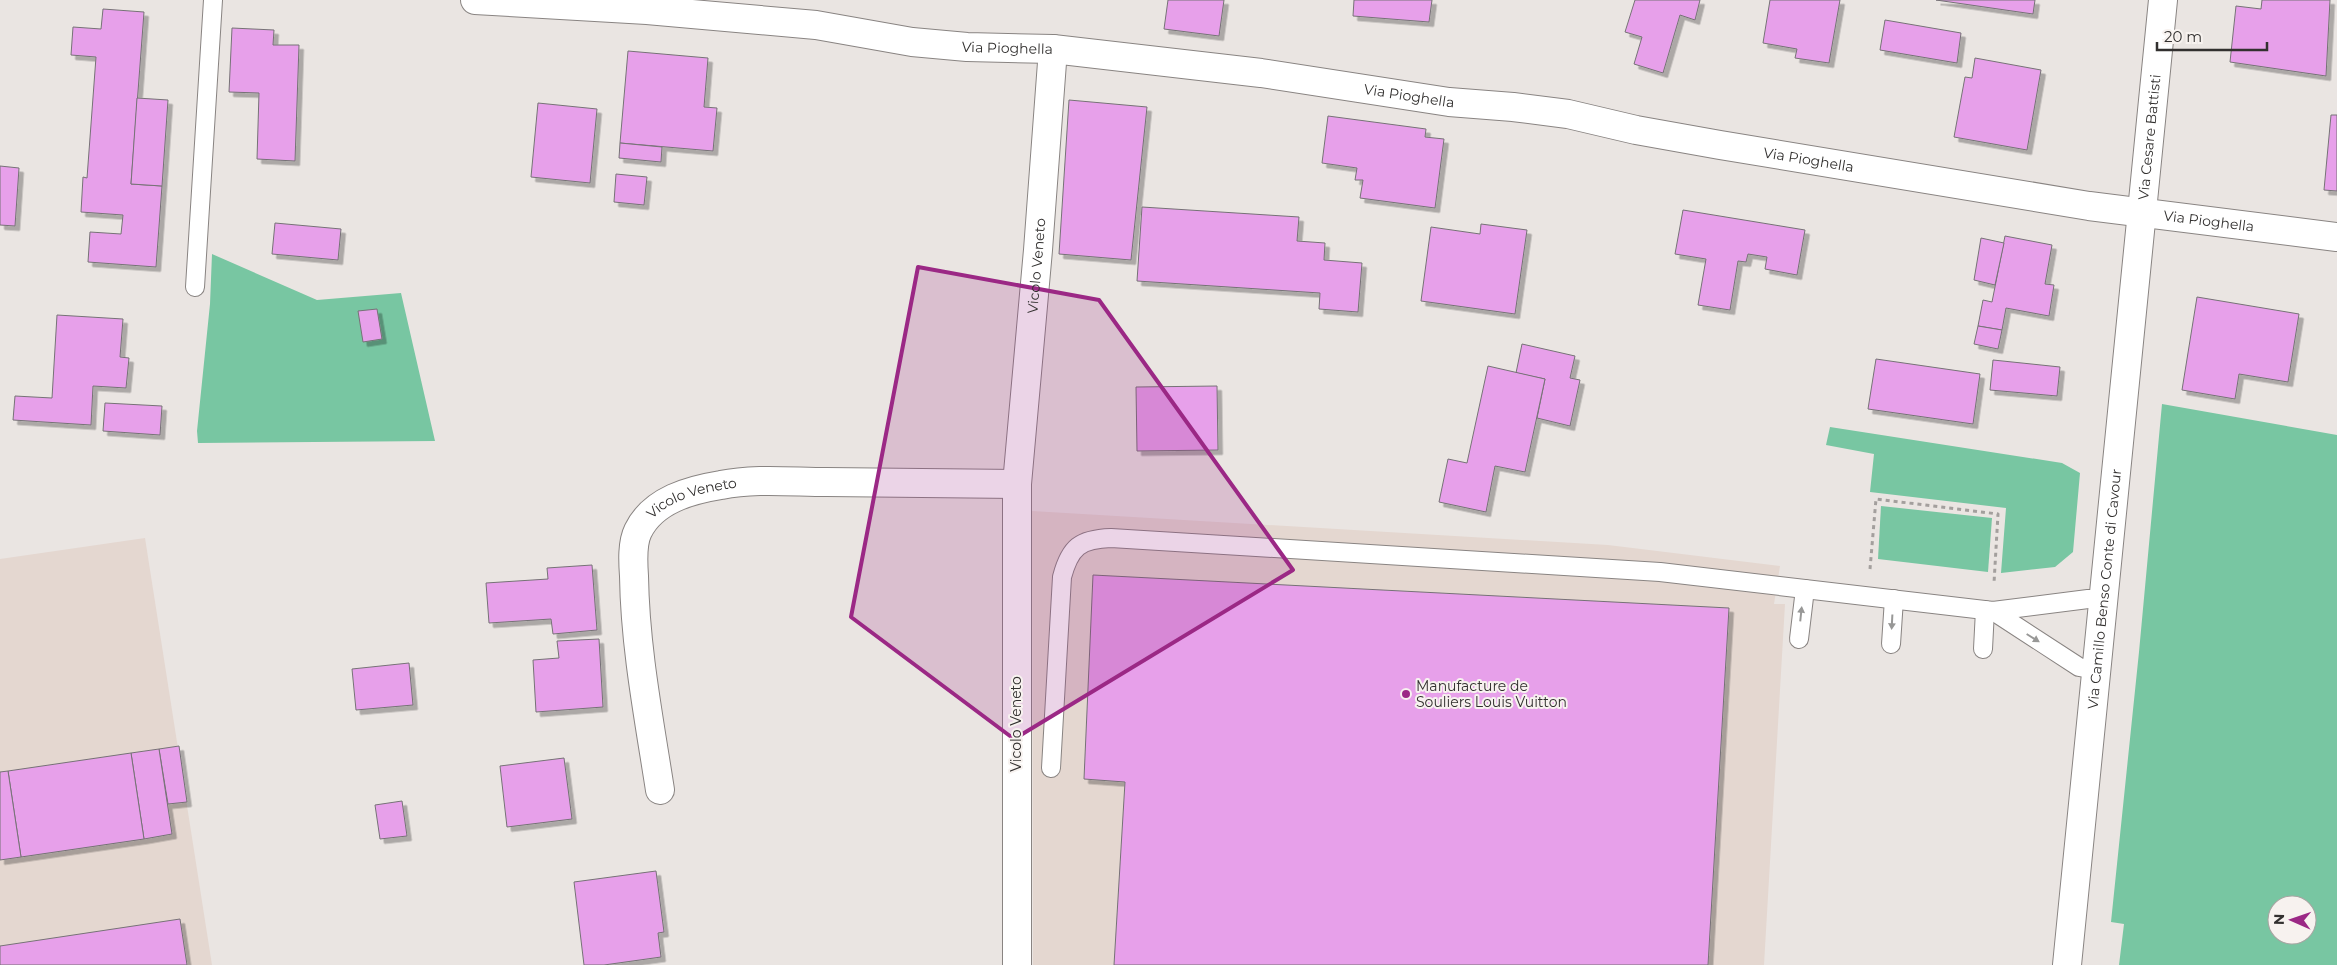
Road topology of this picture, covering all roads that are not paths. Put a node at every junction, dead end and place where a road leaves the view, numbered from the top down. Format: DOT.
graph roads {
  1 [pos="213,0"];
  2 [pos="475,0"];
  3 [pos="2163,0"];
  4 [pos="1053,49"];
  5 [pos="2142,213"];
  6 [pos="2337,237"];
  7 [pos="195,287"];
  8 [pos="1017,484"];
  9 [pos="1805,589"];
  10 [pos="1894,600"];
  11 [pos="2104,600"];
  12 [pos="1989,610"];
  13 [pos="1799,639"];
  14 [pos="1891,644"];
  15 [pos="1983,649"];
  16 [pos="2096,670"];
  17 [pos="1051,768"];
  18 [pos="660,790"];
  19 [pos="1018,965"];
  20 [pos="2068,965"];
  1 -- 7 [label="lane"];
  2 -- 4 [label="street, Via Pioghella"];
  3 -- 5 [label="street, Via Cesare Battisti"];
  4 -- 5 [label="street, Via Pioghella"];
  4 -- 8 [label="street, Vicolo Veneto"];
  5 -- 6 [label="street, Via Pioghella"];
  5 -- 11 [label="street, Via Camillo Benso Conte di Cavour"];
  8 -- 18 [label="street, Vicolo Veneto"];
  8 -- 19 [label="street, Vicolo Veneto"];
  9 -- 10 [label="lane"];
  13 -- 9 [label="lane, one-way"];
  9 -- 17 [label="lane"];
  10 -- 12 [label="lane"];
  10 -- 14 [label="lane, one-way"];
  11 -- 12 [label="lane"];
  11 -- 16 [label="street, Via Camillo Benso Conte di Cavour"];
  12 -- 15 [label="lane"];
  12 -- 16 [label="lane, one-way"];
  16 -- 20 [label="street, Via Camillo Benso Conte di Cavour"];
}
